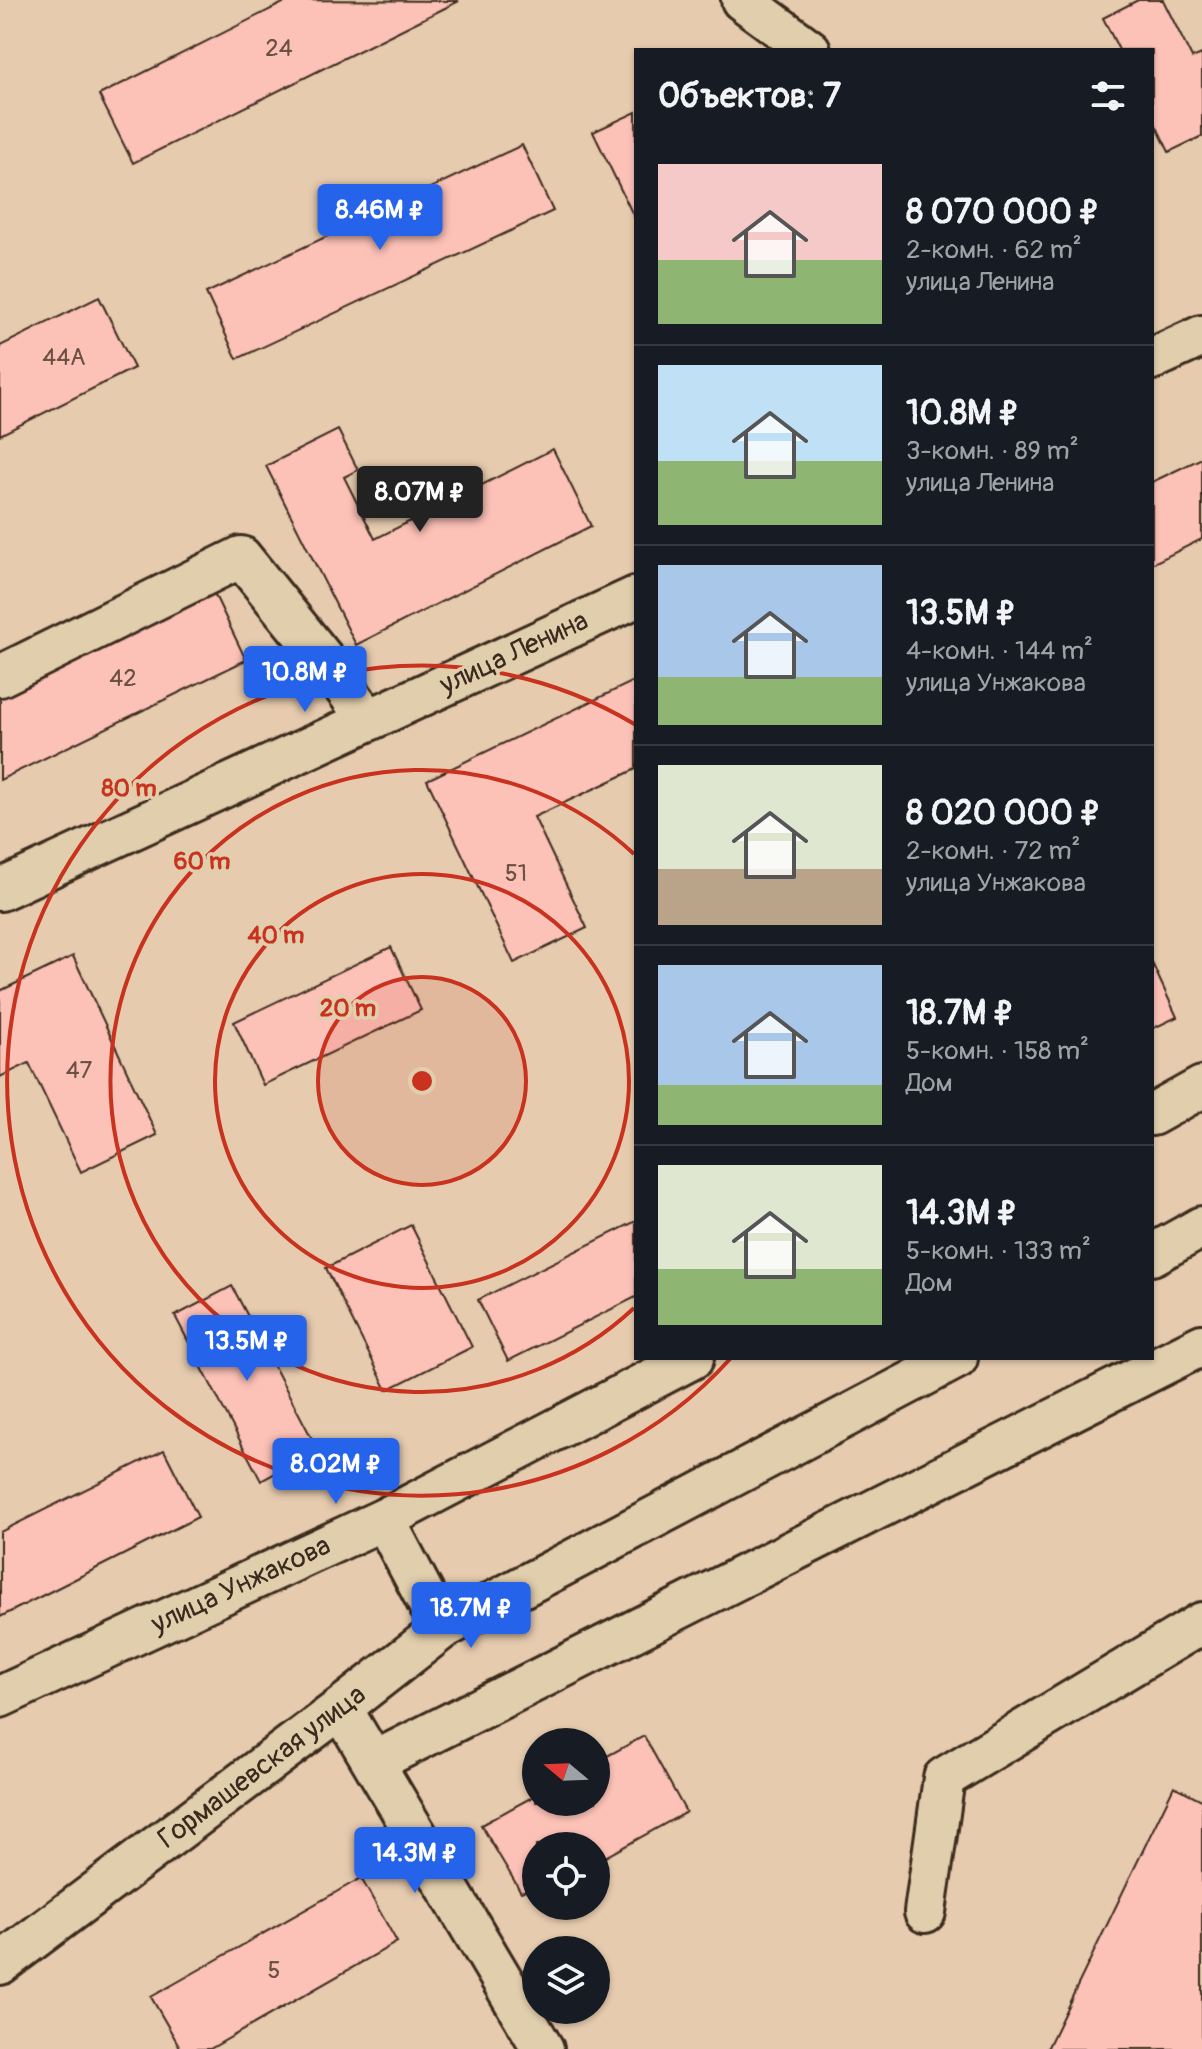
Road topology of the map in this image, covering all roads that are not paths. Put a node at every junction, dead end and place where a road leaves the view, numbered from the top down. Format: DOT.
graph roads {
  1 [pos="742,0"];
  2 [pos="807,48"];
  3 [pos="1202,336"];
  4 [pos="1154,358"];
  5 [pos="634,598"];
  6 [pos="0,676"];
  7 [pos="368,720"];
  8 [pos="0,890"];
  9 [pos="1202,1087"];
  10 [pos="1154,1114"];
  11 [pos="1202,1227"];
  12 [pos="1154,1254"];
  13 [pos="1202,1345"];
  14 [pos="689,1360"];
  15 [pos="953,1360"];
  16 [pos="384,1519"];
  17 [pos="1202,1623"];
  18 [pos="442,1629"];
  19 [pos="0,1697"];
  20 [pos="341,1708"];
  21 [pos="374,1762"];
  22 [pos="925,1912"];
  23 [pos="0,1964"];
  24 [pos="543,2049"];
  1 -- 2 [label="street"];
  3 -- 4 [label="street"];
  5 -- 7 [label="street, улица Ленина"];
  6 -- 7 [label="street"];
  7 -- 8 [label="street, улица Ленина"];
  9 -- 10 [label="street"];
  11 -- 12 [label="street"];
  13 -- 21 [label="street"];
  14 -- 16 [label="street, улица Унжакова"];
  15 -- 18 [label="street, Гормашевская улица"];
  16 -- 18 [label="street"];
  16 -- 19 [label="street, улица Унжакова"];
  17 -- 22 [label="street"];
  18 -- 20 [label="street, Гормашевская улица"];
  20 -- 21 [label="street"];
  20 -- 23 [label="street, Гормашевская улица"];
  21 -- 24 [label="street"];
}
